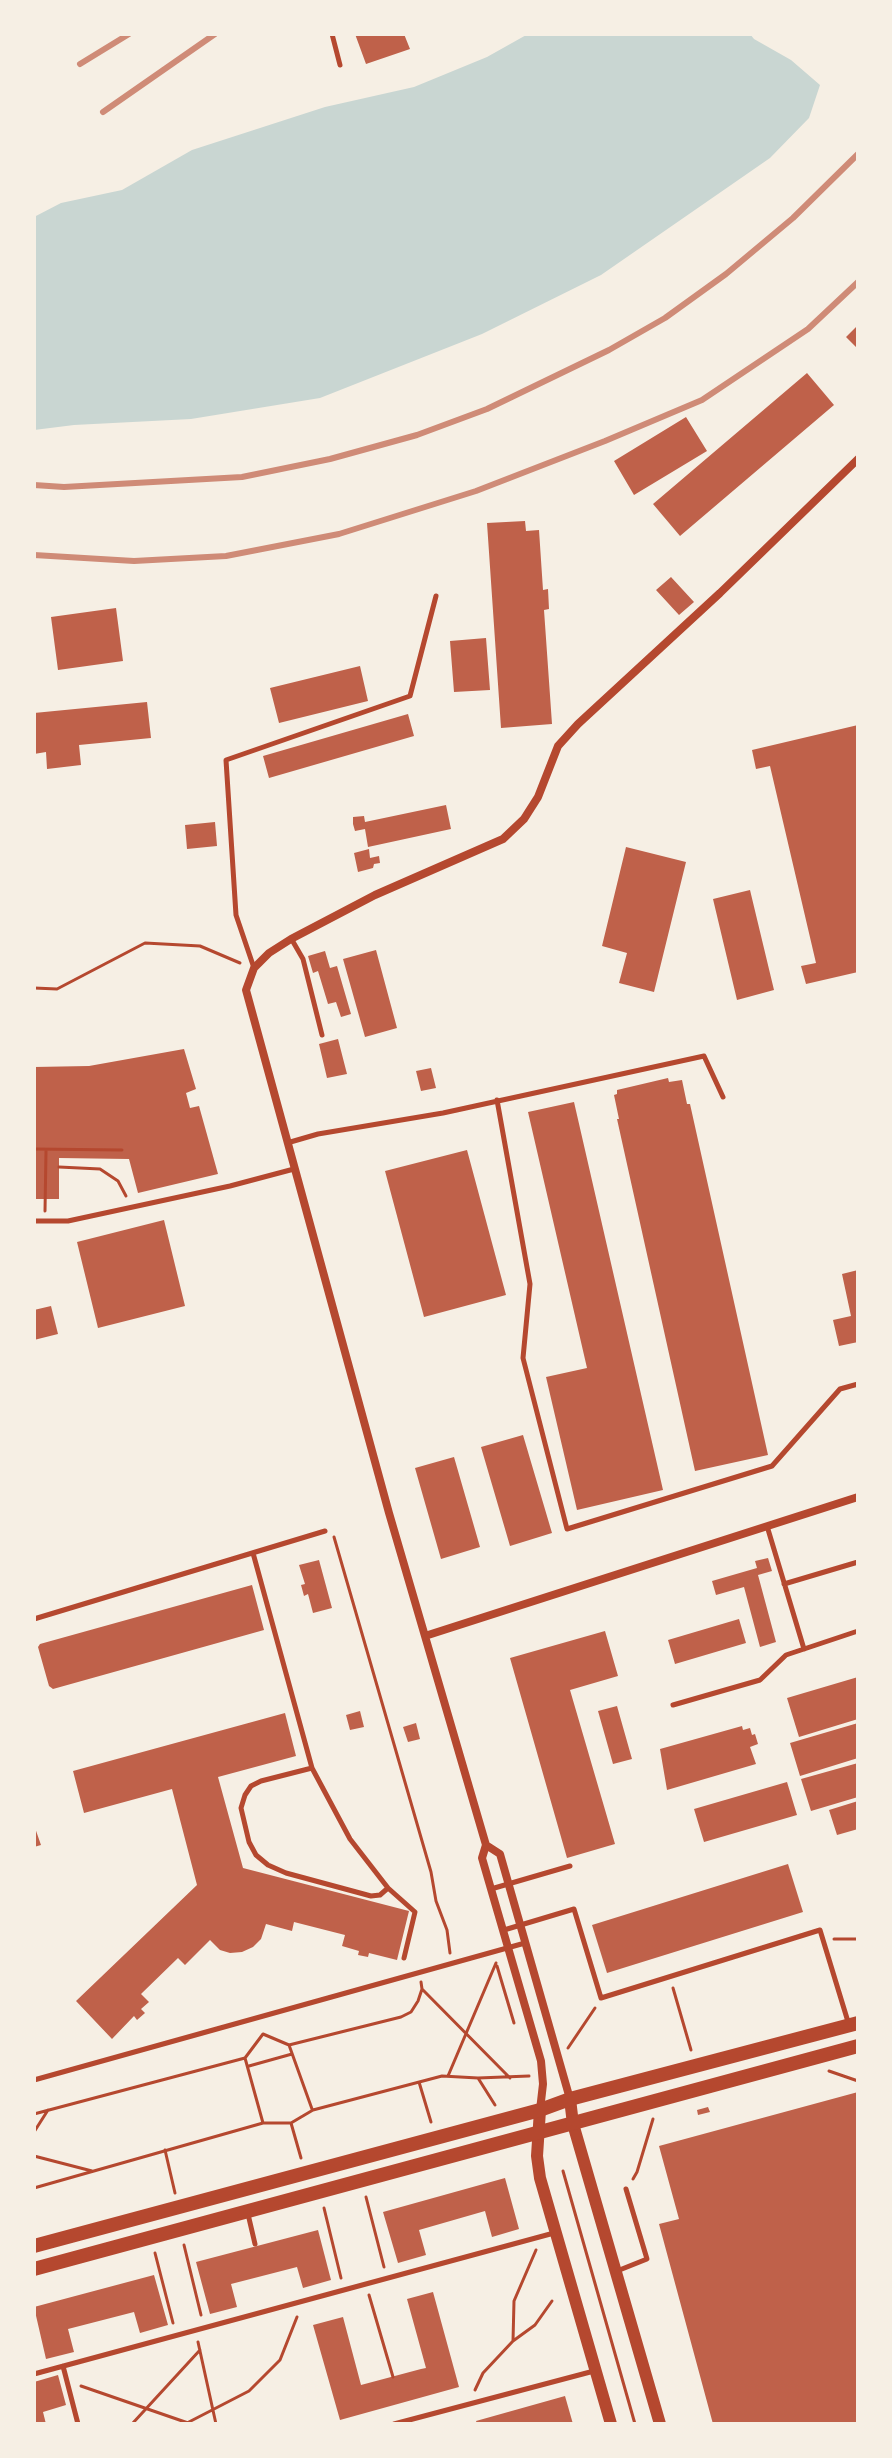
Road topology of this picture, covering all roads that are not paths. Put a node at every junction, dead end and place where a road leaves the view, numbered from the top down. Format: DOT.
graph roads {
  1 [pos="332,34"];
  2 [pos="340,65"];
  3 [pos="858,459"];
  4 [pos="436,596"];
  5 [pos="291,939"];
  6 [pos="254,968"];
  7 [pos="322,1035"];
  8 [pos="723,1097"];
  9 [pos="497,1100"];
  10 [pos="287,1143"];
  11 [pos="294,1169"];
  12 [pos="34,1221"];
  13 [pos="858,1384"];
  14 [pos="858,1497"];
  15 [pos="767,1526"];
  16 [pos="328,1530"];
  17 [pos="253,1553"];
  18 [pos="858,1562"];
  19 [pos="784,1584"];
  20 [pos="34,1619"];
  21 [pos="858,1631"];
  22 [pos="425,1636"];
  23 [pos="804,1649"];
  24 [pos="673,1705"];
  25 [pos="312,1768"];
  26 [pos="486,1845"];
  27 [pos="570,1866"];
  28 [pos="508,1884"];
  29 [pos="388,1888"];
  30 [pos="491,1889"];
  31 [pos="520,1925"];
  32 [pos="503,1931"];
  33 [pos="525,1943"];
  34 [pos="508,1948"];
  35 [pos="404,1958"];
  36 [pos="854,2024"];
  37 [pos="858,2046"];
  38 [pos="34,2080"];
  39 [pos="570,2099"];
  40 [pos="540,2110"];
  41 [pos="573,2124"];
  42 [pos="538,2133"];
  43 [pos="626,2189"];
  44 [pos="247,2211"];
  45 [pos="555,2233"];
  46 [pos="255,2244"];
  47 [pos="34,2246"];
  48 [pos="34,2269"];
  49 [pos="616,2272"];
  50 [pos="63,2366"];
  51 [pos="595,2371"];
  52 [pos="34,2374"];
  53 [pos="417,2421"];
  54 [pos="78,2424"];
  55 [pos="394,2424"];
  56 [pos="611,2424"];
  57 [pos="660,2424"];
  1 -- 2 [label="lane"];
  3 -- 5 [label="street"];
  4 -- 6 [label="lane"];
  5 -- 6 [label="street"];
  5 -- 7 [label="lane"];
  6 -- 10 [label="street"];
  8 -- 9 [label="lane"];
  9 -- 10 [label="lane"];
  9 -- 13 [label="lane"];
  10 -- 11 [label="street"];
  11 -- 12 [label="lane"];
  11 -- 22 [label="street"];
  14 -- 15 [label="street"];
  15 -- 19 [label="lane"];
  15 -- 22 [label="street"];
  16 -- 17 [label="lane"];
  17 -- 20 [label="lane"];
  17 -- 25 [label="lane"];
  18 -- 19 [label="lane"];
  19 -- 23 [label="lane"];
  21 -- 23 [label="lane"];
  22 -- 26 [label="street"];
  23 -- 24 [label="lane"];
  25 -- 29 [label="lane"];
  25 -- 29 [label="lane"];
  26 -- 28 [label="street"];
  26 -- 30 [label="street"];
  27 -- 28 [label="lane"];
  28 -- 30 [label="lane"];
  28 -- 31 [label="street"];
  29 -- 35 [label="lane"];
  30 -- 32 [label="street"];
  31 -- 32 [label="lane"];
  31 -- 33 [label="street"];
  31 -- 36 [label="lane"];
  32 -- 34 [label="street"];
  33 -- 34 [label="lane"];
  33 -- 39 [label="street"];
  34 -- 38 [label="lane"];
  34 -- 40 [label="street"];
  36 -- 39 [label="main road"];
  37 -- 41 [label="main road"];
  39 -- 40 [label="main road"];
  39 -- 41 [label="street"];
  40 -- 42 [label="street"];
  40 -- 47 [label="main road"];
  41 -- 42 [label="main road"];
  41 -- 49 [label="street"];
  42 -- 44 [label="main road"];
  42 -- 45 [label="street"];
  43 -- 49 [label="lane"];
  44 -- 46 [label="lane"];
  44 -- 48 [label="main road"];
  45 -- 50 [label="lane"];
  45 -- 51 [label="street"];
  49 -- 57 [label="street"];
  50 -- 52 [label="lane"];
  50 -- 54 [label="lane"];
  51 -- 53 [label="lane"];
  51 -- 56 [label="street"];
  53 -- 55 [label="lane"];
}
